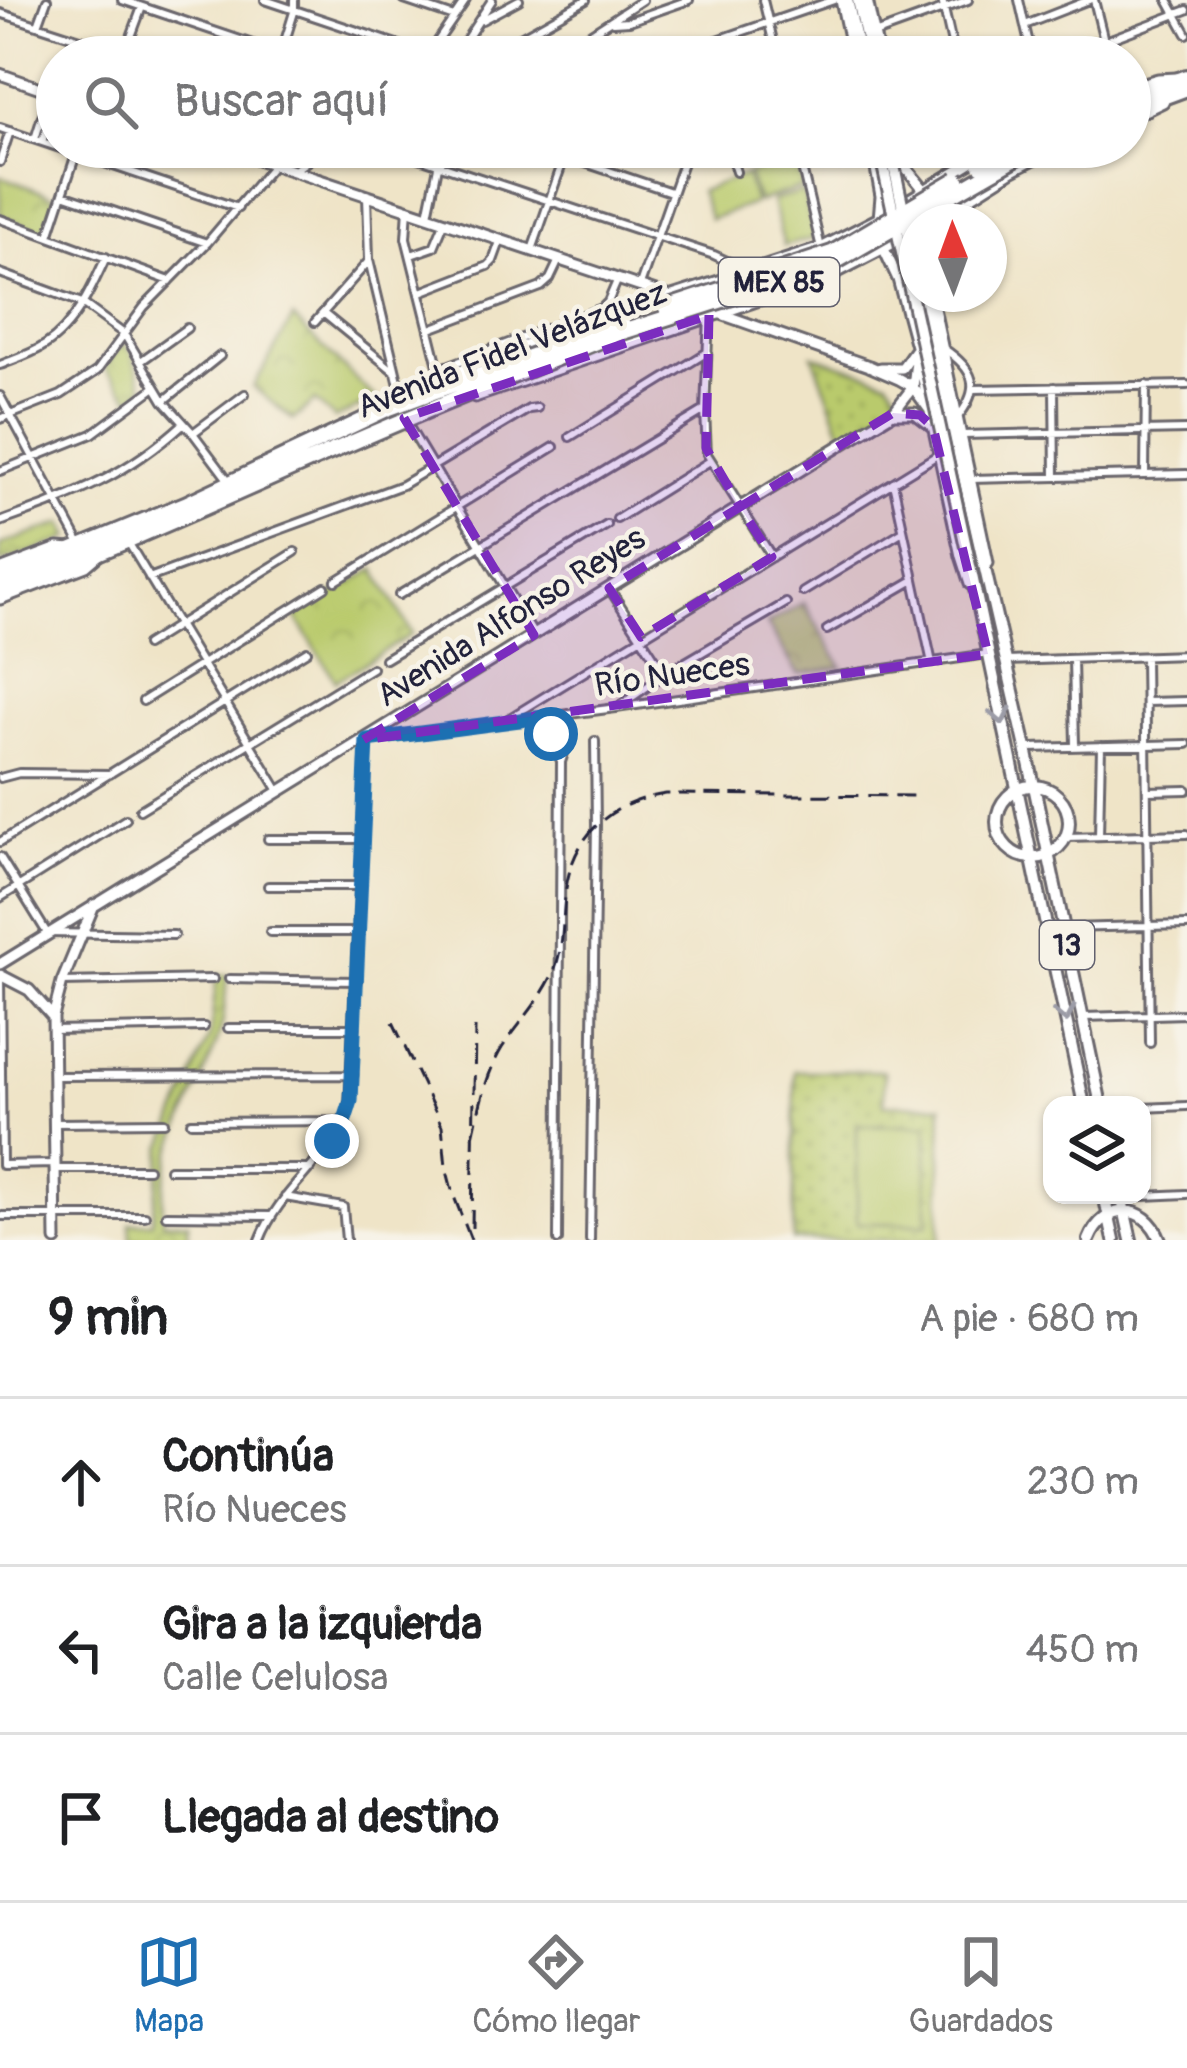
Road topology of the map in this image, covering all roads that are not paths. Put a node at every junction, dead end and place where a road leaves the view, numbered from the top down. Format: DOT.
graph roads {
  1 [pos="47,0"];
  2 [pos="122,0"];
  3 [pos="265,0"];
  4 [pos="294,0"];
  5 [pos="404,0"];
  6 [pos="492,0"];
  7 [pos="519,0"];
  8 [pos="586,0"];
  9 [pos="642,0"];
  10 [pos="689,0"];
  11 [pos="764,0"];
  12 [pos="841,0"];
  13 [pos="862,0"];
  14 [pos="968,0"];
  15 [pos="1019,0"];
  16 [pos="1092,0"];
  17 [pos="1168,0"];
  18 [pos="464,1"];
  19 [pos="943,4"];
  20 [pos="142,7"];
  21 [pos="1187,10"];
  22 [pos="294,12"];
  23 [pos="0,13"];
  24 [pos="1177,14"];
  25 [pos="454,17"];
  26 [pos="479,22"];
  27 [pos="610,22"];
  28 [pos="769,22"];
  29 [pos="38,25"];
  30 [pos="1025,25"];
  31 [pos="874,34"];
  32 [pos="1187,34"];
  33 [pos="70,36"];
  34 [pos="131,36"];
  35 [pos="226,36"];
  36 [pos="287,36"];
  37 [pos="367,36"];
  38 [pos="441,36"];
  39 [pos="469,36"];
  40 [pos="522,36"];
  41 [pos="588,36"];
  42 [pos="729,36"];
  43 [pos="772,36"];
  44 [pos="850,36"];
  45 [pos="870,36"];
  46 [pos="950,36"];
  47 [pos="1028,36"];
  48 [pos="1102,36"];
  49 [pos="1120,36"];
  50 [pos="0,74"];
  51 [pos="1151,82"];
  52 [pos="1183,84"];
  53 [pos="36,87"];
  54 [pos="1151,92"];
  55 [pos="1151,102"];
  56 [pos="0,128"];
  57 [pos="10,131"];
  58 [pos="36,140"];
  59 [pos="0,162"];
  60 [pos="71,168"];
  61 [pos="120,168"];
  62 [pos="271,168"];
  63 [pos="285,168"];
  64 [pos="297,168"];
  65 [pos="437,168"];
  66 [pos="443,168"];
  67 [pos="561,168"];
  68 [pos="610,168"];
  69 [pos="680,168"];
  70 [pos="735,168"];
  71 [pos="802,168"];
  72 [pos="877,168"];
  73 [pos="881,168"];
  74 [pos="897,168"];
  75 [pos="898,168"];
  76 [pos="906,168"];
  77 [pos="960,168"];
  78 [pos="977,168"];
  79 [pos="995,168"];
  80 [pos="1017,168"];
  81 [pos="958,170"];
  82 [pos="293,171"];
  83 [pos="736,172"];
  84 [pos="924,188"];
  85 [pos="671,192"];
  86 [pos="63,194"];
  87 [pos="367,195"];
  88 [pos="971,197"];
  89 [pos="549,201"];
  90 [pos="905,204"];
  91 [pos="928,204"];
  92 [pos="959,204"];
  93 [pos="238,208"];
  94 [pos="408,208"];
  95 [pos="428,215"];
  96 [pos="879,218"];
  97 [pos="0,219"];
  98 [pos="445,221"];
  99 [pos="49,236"];
  100 [pos="656,237"];
  101 [pos="501,239"];
  102 [pos="839,239"];
  103 [pos="899,241"];
  104 [pos="207,243"];
  105 [pos="821,248"];
  106 [pos="532,250"];
  107 [pos="884,250"];
  108 [pos="411,255"];
  109 [pos="106,257"];
  110 [pos="560,259"];
  111 [pos="369,260"];
  112 [pos="844,269"];
  113 [pos="749,271"];
  114 [pos="0,274"];
  115 [pos="619,278"];
  116 [pos="898,279"];
  117 [pos="170,281"];
  118 [pos="712,284"];
  119 [pos="640,285"];
  120 [pos="421,292"];
  121 [pos="674,297"];
  122 [pos="656,302"];
  123 [pos="82,303"];
  124 [pos="591,311"];
  125 [pos="929,312"];
  126 [pos="931,312"];
  127 [pos="323,313"];
  128 [pos="718,313"];
  129 [pos="315,322"];
  130 [pos="583,326"];
  131 [pos="187,328"];
  132 [pos="674,328"];
  133 [pos="430,329"];
  134 [pos="124,334"];
  135 [pos="941,347"];
  136 [pos="916,349"];
  137 [pos="706,353"];
  138 [pos="220,356"];
  139 [pos="141,361"];
  140 [pos="0,365"];
  141 [pos="869,366"];
  142 [pos="439,369"];
  143 [pos="394,371"];
  144 [pos="503,373"];
  145 [pos="891,376"];
  146 [pos="1187,385"];
  147 [pos="437,386"];
  148 [pos="1146,386"];
  149 [pos="154,387"];
  150 [pos="913,387"];
  151 [pos="1054,387"];
  152 [pos="973,389"];
  153 [pos="245,394"];
  154 [pos="0,396"];
  155 [pos="164,400"];
  156 [pos="446,401"];
  157 [pos="537,408"];
  158 [pos="929,409"];
  159 [pos="404,410"];
  160 [pos="705,410"];
  161 [pos="896,410"];
  162 [pos="10,416"];
  163 [pos="957,418"];
  164 [pos="0,419"];
  165 [pos="184,423"];
  166 [pos="934,427"];
  167 [pos="1187,430"];
  168 [pos="1145,431"];
  169 [pos="193,433"];
  170 [pos="1055,433"];
  171 [pos="962,435"];
  172 [pos="570,437"];
  173 [pos="554,447"];
  174 [pos="939,454"];
  175 [pos="32,459"];
  176 [pos="710,461"];
  177 [pos="433,468"];
  178 [pos="0,471"];
  179 [pos="1187,473"];
  180 [pos="1144,475"];
  181 [pos="1055,477"];
  182 [pos="970,479"];
  183 [pos="892,482"];
  184 [pos="230,483"];
  185 [pos="56,501"];
  186 [pos="456,507"];
  187 [pos="740,507"];
  188 [pos="617,519"];
  189 [pos="0,522"];
  190 [pos="607,525"];
  191 [pos="903,531"];
  192 [pos="128,542"];
  193 [pos="972,545"];
  194 [pos="480,546"];
  195 [pos="79,549"];
  196 [pos="295,552"];
  197 [pos="100,554"];
  198 [pos="772,556"];
  199 [pos="0,569"];
  200 [pos="35,572"];
  201 [pos="149,578"];
  202 [pos="0,580"];
  203 [pos="914,580"];
  204 [pos="336,581"];
  205 [pos="505,586"];
  206 [pos="325,587"];
  207 [pos="609,588"];
  208 [pos="803,592"];
  209 [pos="0,595"];
  210 [pos="399,596"];
  211 [pos="991,598"];
  212 [pos="977,601"];
  213 [pos="786,603"];
  214 [pos="178,624"];
  215 [pos="827,630"];
  216 [pos="534,634"];
  217 [pos="640,638"];
  218 [pos="146,645"];
  219 [pos="308,651"];
  220 [pos="988,654"];
  221 [pos="1187,656"];
  222 [pos="1145,657"];
  223 [pos="385,659"];
  224 [pos="1073,659"];
  225 [pos="1006,661"];
  226 [pos="202,663"];
  227 [pos="932,663"];
  228 [pos="372,668"];
  229 [pos="665,674"];
  230 [pos="143,700"];
  231 [pos="1187,700"];
  232 [pos="1146,702"];
  233 [pos="226,703"];
  234 [pos="616,708"];
  235 [pos="568,714"];
  236 [pos="551,716"];
  237 [pos="501,723"];
  238 [pos="365,740"];
  239 [pos="595,741"];
  240 [pos="251,742"];
  241 [pos="1187,744"];
  242 [pos="1147,745"];
  243 [pos="1101,746"];
  244 [pos="1075,747"];
  245 [pos="1026,748"];
  246 [pos="561,762"];
  247 [pos="110,774"];
  248 [pos="0,778"];
  249 [pos="1034,786"];
  250 [pos="1017,789"];
  251 [pos="1187,790"];
  252 [pos="279,791"];
  253 [pos="1148,791"];
  254 [pos="140,810"];
  255 [pos="125,819"];
  256 [pos="1187,834"];
  257 [pos="1149,835"];
  258 [pos="1100,836"];
  259 [pos="1066,837"];
  260 [pos="268,839"];
  261 [pos="362,839"];
  262 [pos="0,842"];
  263 [pos="1048,854"];
  264 [pos="0,856"];
  265 [pos="1031,858"];
  266 [pos="19,886"];
  267 [pos="268,886"];
  268 [pos="360,886"];
  269 [pos="0,898"];
  270 [pos="95,903"];
  271 [pos="1187,925"];
  272 [pos="1147,926"];
  273 [pos="1063,928"];
  274 [pos="270,932"];
  275 [pos="358,932"];
  276 [pos="47,933"];
  277 [pos="80,934"];
  278 [pos="174,935"];
  279 [pos="0,964"];
  280 [pos="0,975"];
  281 [pos="229,979"];
  282 [pos="213,980"];
  283 [pos="357,981"];
  284 [pos="62,982"];
  285 [pos="1187,1014"];
  286 [pos="1149,1015"];
  287 [pos="1082,1017"];
  288 [pos="53,1023"];
  289 [pos="204,1028"];
  290 [pos="228,1028"];
  291 [pos="355,1028"];
  292 [pos="1150,1043"];
  293 [pos="353,1075"];
  294 [pos="53,1076"];
  295 [pos="1082,1096"];
  296 [pos="1098,1096"];
  297 [pos="1187,1106"];
  298 [pos="1151,1108"];
  299 [pos="345,1120"];
  300 [pos="164,1122"];
  301 [pos="190,1122"];
  302 [pos="54,1123"];
  303 [pos="1,1165"];
  304 [pos="55,1167"];
  305 [pos="148,1169"];
  306 [pos="169,1169"];
  307 [pos="310,1169"];
  308 [pos="1187,1194"];
  309 [pos="1151,1195"];
  310 [pos="285,1197"];
  311 [pos="1106,1204"];
  312 [pos="1123,1204"];
  313 [pos="1125,1211"];
  314 [pos="55,1215"];
  315 [pos="166,1215"];
  316 [pos="1108,1215"];
  317 [pos="0,1216"];
  318 [pos="145,1216"];
  319 [pos="271,1216"];
  320 [pos="56,1240"];
  321 [pos="260,1240"];
  322 [pos="346,1240"];
  323 [pos="558,1240"];
  324 [pos="590,1240"];
  325 [pos="1089,1240"];
  326 [pos="1114,1240"];
  327 [pos="1131,1240"];
  328 [pos="1160,1240"];
  1 -- 29 [label="street"];
  2 -- 20 [label="street"];
  3 -- 22 [label="street"];
  4 -- 22 [label="street"];
  5 -- 25 [label="street"];
  6 -- 26 [label="street"];
  7 -- 26 [label="street"];
  8 -- 40 [label="street"];
  9 -- 27 [label="street"];
  10 -- 27 [label="street"];
  11 -- 28 [label="street"];
  12 -- 28 [label="street"];
  12 -- 44 [label="main road"];
  13 -- 31 [label="street"];
  13 -- 45 [label="main road"];
  14 -- 19 [label="street"];
  15 -- 30 [label="street"];
  16 -- 30 [label="street"];
  16 -- 48 [label="street"];
  17 -- 24 [label="street"];
  18 -- 25 [label="street"];
  19 -- 31 [label="street"];
  19 -- 46 [label="street"];
  20 -- 34 [label="street"];
  20 -- 35 [label="street"];
  21 -- 24 [label="street"];
  22 -- 36 [label="street"];
  22 -- 37 [label="street"];
  23 -- 29 [label="street"];
  24 -- 32 [label="street"];
  24 -- 49 [label="street"];
  25 -- 38 [label="street"];
  26 -- 39 [label="street"];
  27 -- 41 [label="street"];
  28 -- 42 [label="street"];
  28 -- 43 [label="street"];
  29 -- 33 [label="street"];
  30 -- 47 [label="street"];
  50 -- 53 [label="street"];
  51 -- 52 [label="street"];
  52 -- 54 [label="highway"];
  52 -- 55 [label="highway"];
  56 -- 57 [label="street"];
  57 -- 58 [label="street"];
  57 -- 59 [label="street"];
  60 -- 86 [label="street"];
  61 -- 93 [label="street"];
  62 -- 93 [label="street"];
  63 -- 82 [label="street"];
  64 -- 82 [label="street"];
  65 -- 95 [label="street"];
  66 -- 89 [label="street"];
  67 -- 89 [label="street"];
  68 -- 85 [label="street"];
  69 -- 85 [label="street"];
  70 -- 83 [label="street"];
  71 -- 105 [label="street"];
  72 -- 74 [label="street"];
  72 -- 96 [label="street"];
  73 -- 193 [label="main road, 13, bridge"];
  75 -- 90 [label="main road, bridge"];
  76 -- 84 [label="street"];
  77 -- 81 [label="street"];
  78 -- 144 [label="highway, Avenida Fidel Velázquez / MEX 85, bridge"];
  79 -- 144 [label="highway, Avenida Fidel Velázquez / MEX 85, bridge"];
  80 -- 88 [label="street"];
  81 -- 84 [label="street"];
  81 -- 88 [label="street"];
  82 -- 87 [label="street"];
  84 -- 91 [label="street"];
  84 -- 96 [label="street"];
  85 -- 100 [label="street"];
  86 -- 99 [label="street"];
  86 -- 104 [label="street"];
  87 -- 94 [label="street"];
  87 -- 111 [label="street"];
  88 -- 92 [label="street"];
  89 -- 100 [label="street"];
  89 -- 106 [label="street"];
  93 -- 104 [label="street"];
  94 -- 95 [label="street"];
  94 -- 108 [label="street"];
  95 -- 98 [label="street"];
  96 -- 102 [label="street"];
  96 -- 107 [label="street"];
  97 -- 99 [label="street"];
  98 -- 101 [label="street"];
  98 -- 108 [label="street"];
  99 -- 109 [label="street"];
  100 -- 113 [label="street"];
  100 -- 119 [label="street"];
  101 -- 106 [label="street"];
  101 -- 120 [label="street"];
  102 -- 105 [label="street"];
  102 -- 112 [label="street"];
  103 -- 107 [label="street"];
  104 -- 117 [label="street"];
  105 -- 113 [label="street"];
  106 -- 110 [label="street"];
  107 -- 112 [label="street"];
  107 -- 116 [label="street"];
  108 -- 120 [label="street"];
  109 -- 117 [label="street"];
  109 -- 123 [label="street"];
  110 -- 115 [label="street"];
  110 -- 133 [label="street"];
  111 -- 127 [label="street"];
  111 -- 143 [label="street"];
  112 -- 128 [label="street"];
  113 -- 118 [label="street"];
  114 -- 123 [label="street"];
  115 -- 119 [label="street"];
  115 -- 124 [label="street"];
  116 -- 136 [label="street"];
  117 -- 134 [label="street"];
  118 -- 121 [label="street"];
  118 -- 128 [label="street"];
  119 -- 121 [label="street"];
  120 -- 133 [label="street"];
  121 -- 122 [label="street"];
  121 -- 128 [label="street"];
  122 -- 130 [label="street"];
  122 -- 132 [label="street"];
  123 -- 134 [label="street"];
  123 -- 140 [label="street"];
  124 -- 130 [label="street"];
  124 -- 142 [label="street"];
  125 -- 193 [label="main road, 13"];
  126 -- 135 [label="street"];
  127 -- 129 [label="street"];
  127 -- 143 [label="street"];
  128 -- 132 [label="street"];
  128 -- 137 [label="street"];
  128 -- 141 [label="street"];
  130 -- 147 [label="street"];
  131 -- 139 [label="street"];
  132 -- 156 [label="street"];
  133 -- 142 [label="street"];
  134 -- 139 [label="street"];
  134 -- 162 [label="street"];
  135 -- 152 [label="street"];
  135 -- 163 [label="street"];
  136 -- 141 [label="street"];
  136 -- 150 [label="street, Avenida Alfonso Reyes"];
  136 -- 158 [label="street"];
  137 -- 160 [label="street"];
  137 -- 172 [label="street"];
  138 -- 155 [label="street"];
  139 -- 149 [label="street"];
  141 -- 145 [label="street"];
  142 -- 147 [label="street"];
  143 -- 159 [label="street"];
  144 -- 147 [label="highway, Avenida Fidel Velázquez / MEX 85"];
  144 -- 156 [label="highway, Avenida Fidel Velázquez / MEX 85"];
  145 -- 150 [label="street"];
  145 -- 161 [label="street"];
  146 -- 148 [label="street"];
  147 -- 159 [label="highway, Avenida Fidel Velázquez / MEX 85"];
  148 -- 151 [label="street"];
  148 -- 168 [label="street"];
  149 -- 155 [label="street"];
  149 -- 175 [label="street"];
  150 -- 158 [label="street"];
  150 -- 161 [label="street, Avenida Alfonso Reyes"];
  151 -- 152 [label="street"];
  151 -- 170 [label="street"];
  152 -- 163 [label="street"];
  153 -- 169 [label="street"];
  154 -- 162 [label="street"];
  155 -- 165 [label="street"];
  156 -- 159 [label="highway, Avenida Fidel Velázquez / MEX 85"];
  157 -- 177 [label="street"];
  158 -- 166 [label="street"];
  159 -- 177 [label="street"];
  159 -- 184 [label="highway, Avenida Fidel Velázquez / MEX 85"];
  159 -- 192 [label="highway, Avenida Fidel Velázquez / MEX 85"];
  160 -- 176 [label="street"];
  160 -- 194 [label="street"];
  161 -- 166 [label="street"];
  161 -- 187 [label="street, Avenida Alfonso Reyes"];
  162 -- 164 [label="street"];
  162 -- 175 [label="street"];
  163 -- 171 [label="street"];
  165 -- 169 [label="street"];
  165 -- 185 [label="street"];
  166 -- 174 [label="street"];
  167 -- 168 [label="street"];
  168 -- 170 [label="street"];
  168 -- 180 [label="street"];
  169 -- 184 [label="street"];
  170 -- 171 [label="street"];
  170 -- 181 [label="street"];
  171 -- 182 [label="street"];
  173 -- 186 [label="street"];
  174 -- 183 [label="street"];
  174 -- 212 [label="street"];
  175 -- 178 [label="street"];
  175 -- 185 [label="street"];
  176 -- 187 [label="street"];
  176 -- 188 [label="street"];
  177 -- 186 [label="street"];
  177 -- 201 [label="street"];
  179 -- 180 [label="street"];
  180 -- 181 [label="street"];
  181 -- 182 [label="street"];
  182 -- 211 [label="street"];
  183 -- 191 [label="street"];
  183 -- 198 [label="street"];
  184 -- 195 [label="highway, Avenida Fidel Velázquez / MEX 85"];
  185 -- 189 [label="street"];
  185 -- 195 [label="street"];
  186 -- 194 [label="street"];
  186 -- 204 [label="street"];
  187 -- 198 [label="street"];
  187 -- 207 [label="street, Avenida Alfonso Reyes"];
  190 -- 205 [label="street"];
  191 -- 203 [label="street"];
  191 -- 208 [label="street"];
  192 -- 197 [label="highway, Avenida Fidel Velázquez / MEX 85"];
  192 -- 201 [label="street"];
  193 -- 211 [label="main road, 13"];
  193 -- 212 [label="main road, 13"];
  194 -- 205 [label="street"];
  194 -- 210 [label="street"];
  195 -- 199 [label="street"];
  195 -- 200 [label="highway, Avenida Fidel Velázquez / MEX 85"];
  196 -- 214 [label="street"];
  197 -- 200 [label="highway, Avenida Fidel Velázquez / MEX 85"];
  197 -- 209 [label="street"];
  198 -- 217 [label="street"];
  200 -- 202 [label="highway, Avenida Fidel Velázquez / MEX 85"];
  200 -- 209 [label="highway, Avenida Fidel Velázquez / MEX 85"];
  201 -- 214 [label="street"];
  203 -- 215 [label="street"];
  203 -- 227 [label="street"];
  205 -- 216 [label="street"];
  205 -- 223 [label="street"];
  206 -- 226 [label="street"];
  207 -- 216 [label="street, Avenida Alfonso Reyes"];
  207 -- 217 [label="street"];
  211 -- 225 [label="main road, 13"];
  212 -- 220 [label="main road, 13"];
  213 -- 229 [label="street"];
  214 -- 218 [label="street"];
  214 -- 226 [label="street"];
  216 -- 238 [label="street, Avenida Alfonso Reyes"];
  217 -- 229 [label="street"];
  217 -- 237 [label="street"];
  219 -- 233 [label="street"];
  220 -- 227 [label="street, Río Nueces"];
  220 -- 250 [label="main road, 13, one-way"];
  221 -- 222 [label="street"];
  222 -- 224 [label="street"];
  222 -- 232 [label="street"];
  224 -- 225 [label="street"];
  224 -- 244 [label="street"];
  225 -- 245 [label="main road, 13"];
  226 -- 230 [label="street"];
  226 -- 233 [label="street"];
  227 -- 234 [label="street, Río Nueces"];
  228 -- 240 [label="street"];
  229 -- 234 [label="street"];
  231 -- 232 [label="street"];
  232 -- 242 [label="street"];
  233 -- 240 [label="street"];
  233 -- 247 [label="street"];
  234 -- 235 [label="street, Río Nueces"];
  235 -- 236 [label="street, Río Nueces"];
  235 -- 246 [label="street"];
  236 -- 237 [label="street, Río Nueces"];
  236 -- 246 [label="street"];
  237 -- 238 [label="street, Río Nueces"];
  238 -- 252 [label="street, Avenida Alfonso Reyes"];
  238 -- 261 [label="street"];
  239 -- 324 [label="street"];
  240 -- 252 [label="street"];
  240 -- 254 [label="street"];
  241 -- 242 [label="street"];
  242 -- 243 [label="street"];
  242 -- 253 [label="street"];
  243 -- 244 [label="street"];
  243 -- 258 [label="street"];
  244 -- 245 [label="street"];
  245 -- 249 [label="main road, 13"];
  246 -- 323 [label="street"];
  247 -- 248 [label="street"];
  247 -- 262 [label="street"];
  249 -- 250 [label="main road"];
  249 -- 259 [label="main road, 13"];
  249 -- 263 [label="main road, 13"];
  250 -- 265 [label="main road, 13"];
  250 -- 265 [label="main road, 13"];
  251 -- 253 [label="street"];
  252 -- 270 [label="street, Avenida Alfonso Reyes"];
  253 -- 257 [label="street"];
  255 -- 266 [label="street"];
  256 -- 257 [label="street"];
  257 -- 258 [label="street"];
  257 -- 272 [label="street"];
  258 -- 259 [label="street"];
  259 -- 263 [label="main road"];
  260 -- 261 [label="street"];
  261 -- 268 [label="street"];
  263 -- 265 [label="main road"];
  263 -- 273 [label="main road, 13"];
  264 -- 266 [label="street"];
  265 -- 295 [label="main road, 13, one-way"];
  266 -- 269 [label="street"];
  266 -- 276 [label="street"];
  267 -- 268 [label="street"];
  268 -- 275 [label="street"];
  270 -- 276 [label="street, Avenida Alfonso Reyes"];
  270 -- 277 [label="street"];
  271 -- 272 [label="street"];
  272 -- 273 [label="street"];
  272 -- 286 [label="street"];
  273 -- 287 [label="main road, 13"];
  274 -- 275 [label="street"];
  275 -- 283 [label="street"];
  276 -- 277 [label="street"];
  276 -- 279 [label="street, Avenida Alfonso Reyes"];
  277 -- 278 [label="street"];
  277 -- 284 [label="street"];
  280 -- 288 [label="street"];
  280 -- 303 [label="street"];
  281 -- 283 [label="street"];
  282 -- 284 [label="street"];
  283 -- 291 [label="street"];
  284 -- 288 [label="street"];
  285 -- 286 [label="street"];
  286 -- 287 [label="street"];
  286 -- 292 [label="street"];
  287 -- 296 [label="main road, 13"];
  288 -- 289 [label="street"];
  288 -- 294 [label="street"];
  290 -- 291 [label="street"];
  291 -- 293 [label="street"];
  293 -- 294 [label="street"];
  293 -- 299 [label="street"];
  294 -- 302 [label="street"];
  297 -- 298 [label="street"];
  299 -- 301 [label="street"];
  299 -- 307 [label="street"];
  300 -- 302 [label="street"];
  302 -- 304 [label="street"];
  303 -- 304 [label="street"];
  304 -- 305 [label="street"];
  304 -- 314 [label="street"];
  306 -- 307 [label="street"];
  307 -- 310 [label="street"];
  308 -- 309 [label="street"];
  310 -- 319 [label="street"];
  310 -- 322 [label="street"];
  311 -- 316 [label="main road"];
  312 -- 313 [label="main road"];
  313 -- 316 [label="main road"];
  313 -- 327 [label="main road"];
  313 -- 328 [label="main road"];
  314 -- 317 [label="street"];
  314 -- 318 [label="street"];
  314 -- 320 [label="street"];
  315 -- 319 [label="street"];
  316 -- 325 [label="main road"];
  316 -- 326 [label="main road"];
  319 -- 321 [label="street"];
}
